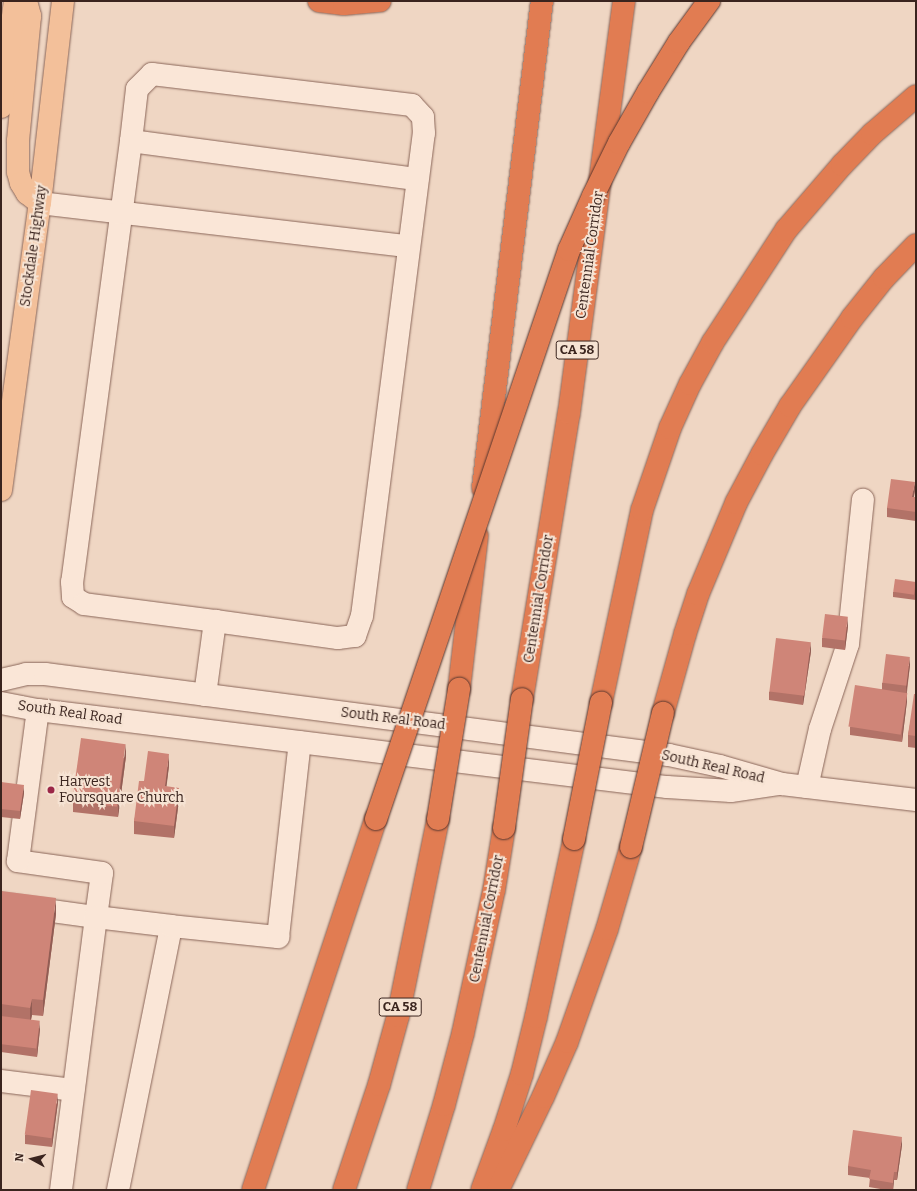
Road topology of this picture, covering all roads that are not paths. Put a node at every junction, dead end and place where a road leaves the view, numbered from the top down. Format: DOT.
graph roads {
  1 [pos="15,1"];
  2 [pos="26,1"];
  3 [pos="63,1"];
  4 [pos="319,1"];
  5 [pos="380,1"];
  6 [pos="542,1"];
  7 [pos="624,1"];
  8 [pos="709,1"];
  9 [pos="916,96"];
  10 [pos="1,107"];
  11 [pos="131,141"];
  12 [pos="418,179"];
  13 [pos="40,203"];
  14 [pos="122,213"];
  15 [pos="916,245"];
  16 [pos="408,246"];
  17 [pos="1,490"];
  18 [pos="863,500"];
  19 [pos="215,621"];
  20 [pos="1,680"];
  21 [pos="205,695"];
  22 [pos="1,703"];
  23 [pos="38,710"];
  24 [pos="300,742"];
  25 [pos="782,784"];
  26 [pos="807,787"];
  27 [pos="916,800"];
  28 [pos="1,904"];
  29 [pos="96,917"];
  30 [pos="171,926"];
  31 [pos="1,1081"];
  32 [pos="73,1090"];
  33 [pos="60,1190"];
  34 [pos="118,1190"];
  35 [pos="253,1190"];
  36 [pos="344,1190"];
  37 [pos="418,1190"];
  38 [pos="482,1190"];
  39 [pos="498,1190"];
  1 -- 10 [label="main road"];
  2 -- 13 [label="main road"];
  3 -- 13 [label="main road, Stockdale Highway"];
  4 -- 5 [label="highway"];
  6 -- 36 [label="highway, CA 58, bridge"];
  7 -- 37 [label="highway, Centennial Corridor / CA 58, bridge"];
  8 -- 35 [label="highway, bridge"];
  9 -- 38 [label="highway, bridge"];
  11 -- 12 [label="street"];
  11 -- 12 [label="street"];
  11 -- 14 [label="street"];
  12 -- 16 [label="street"];
  13 -- 14 [label="street"];
  13 -- 17 [label="main road, Stockdale Highway"];
  14 -- 16 [label="street"];
  14 -- 19 [label="street"];
  15 -- 39 [label="highway, bridge"];
  16 -- 19 [label="street"];
  18 -- 26 [label="street"];
  19 -- 21 [label="street"];
  20 -- 21 [label="street, South Real Road"];
  21 -- 25 [label="street, South Real Road"];
  22 -- 23 [label="street, South Real Road"];
  23 -- 24 [label="street, South Real Road"];
  23 -- 29 [label="street"];
  24 -- 25 [label="street, South Real Road"];
  24 -- 30 [label="street"];
  25 -- 26 [label="street, South Real Road"];
  26 -- 27 [label="street, South Real Road"];
  28 -- 29 [label="street"];
  29 -- 30 [label="street"];
  29 -- 32 [label="street"];
  30 -- 34 [label="street"];
  31 -- 32 [label="street"];
  32 -- 33 [label="street"];
}
